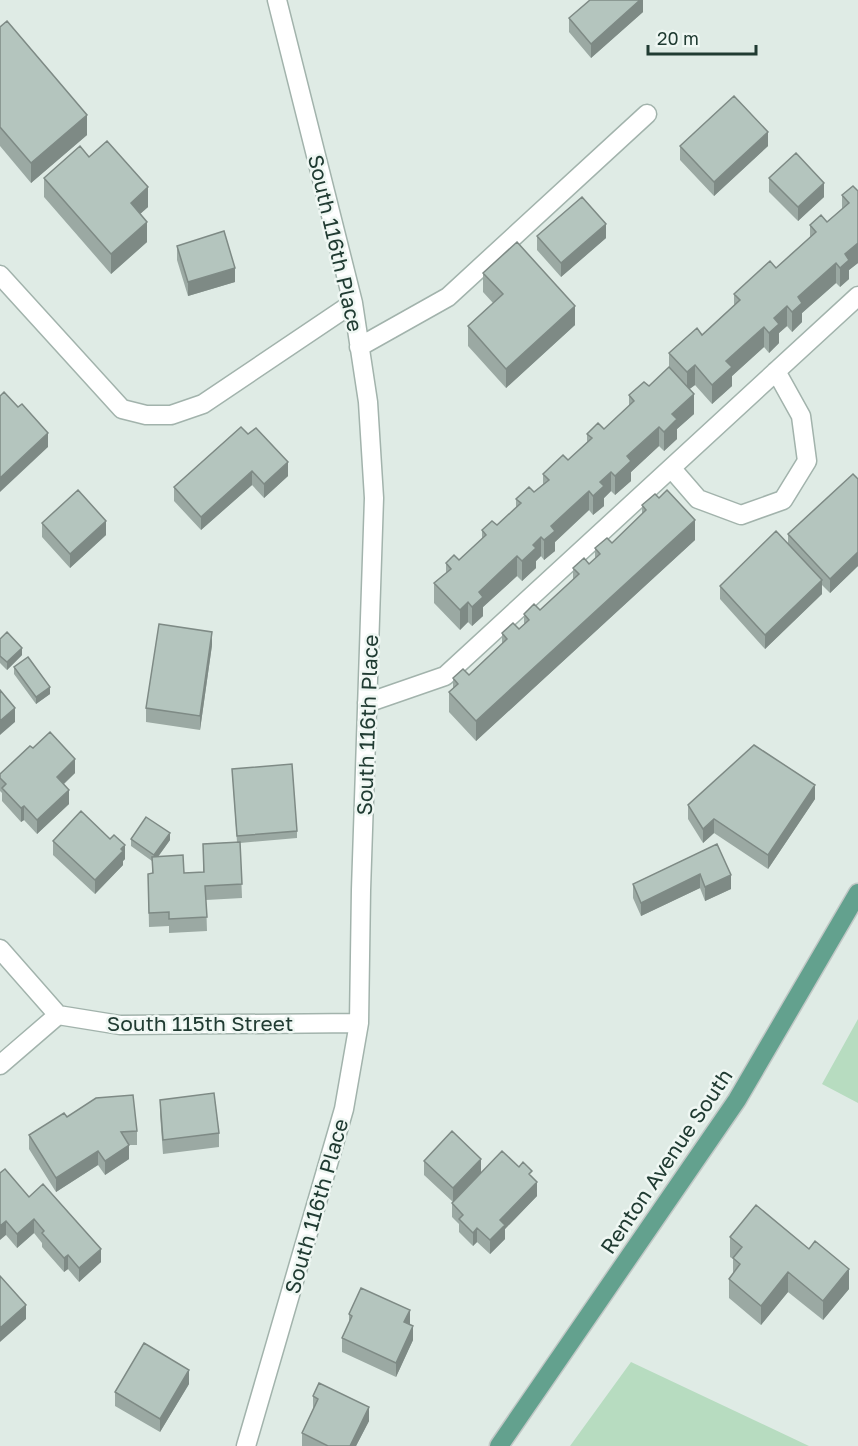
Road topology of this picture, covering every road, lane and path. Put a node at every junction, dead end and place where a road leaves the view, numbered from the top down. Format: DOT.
graph roads {
  1 [pos="277,0"];
  2 [pos="647,114"];
  3 [pos="0,275"];
  4 [pos="858,296"];
  5 [pos="353,303"];
  6 [pos="359,347"];
  7 [pos="776,371"];
  8 [pos="672,469"];
  9 [pos="368,703"];
  10 [pos="858,893"];
  11 [pos="0,949"];
  12 [pos="58,1015"];
  13 [pos="359,1023"];
  14 [pos="0,1065"];
  15 [pos="246,1446"];
  16 [pos="499,1446"];
  1 -- 5 [label="street, South 116th Place"];
  2 -- 6 [label="street"];
  3 -- 5 [label="street"];
  4 -- 7 [label="street"];
  5 -- 6 [label="street, South 116th Place"];
  6 -- 9 [label="street, South 116th Place"];
  7 -- 8 [label="street"];
  7 -- 8 [label="street"];
  8 -- 9 [label="street"];
  9 -- 13 [label="street, South 116th Place"];
  10 -- 16 [label="main road, Renton Avenue South"];
  11 -- 12 [label="street"];
  12 -- 13 [label="street, South 115th Street"];
  12 -- 14 [label="street"];
  13 -- 15 [label="street, South 116th Place"];
}
